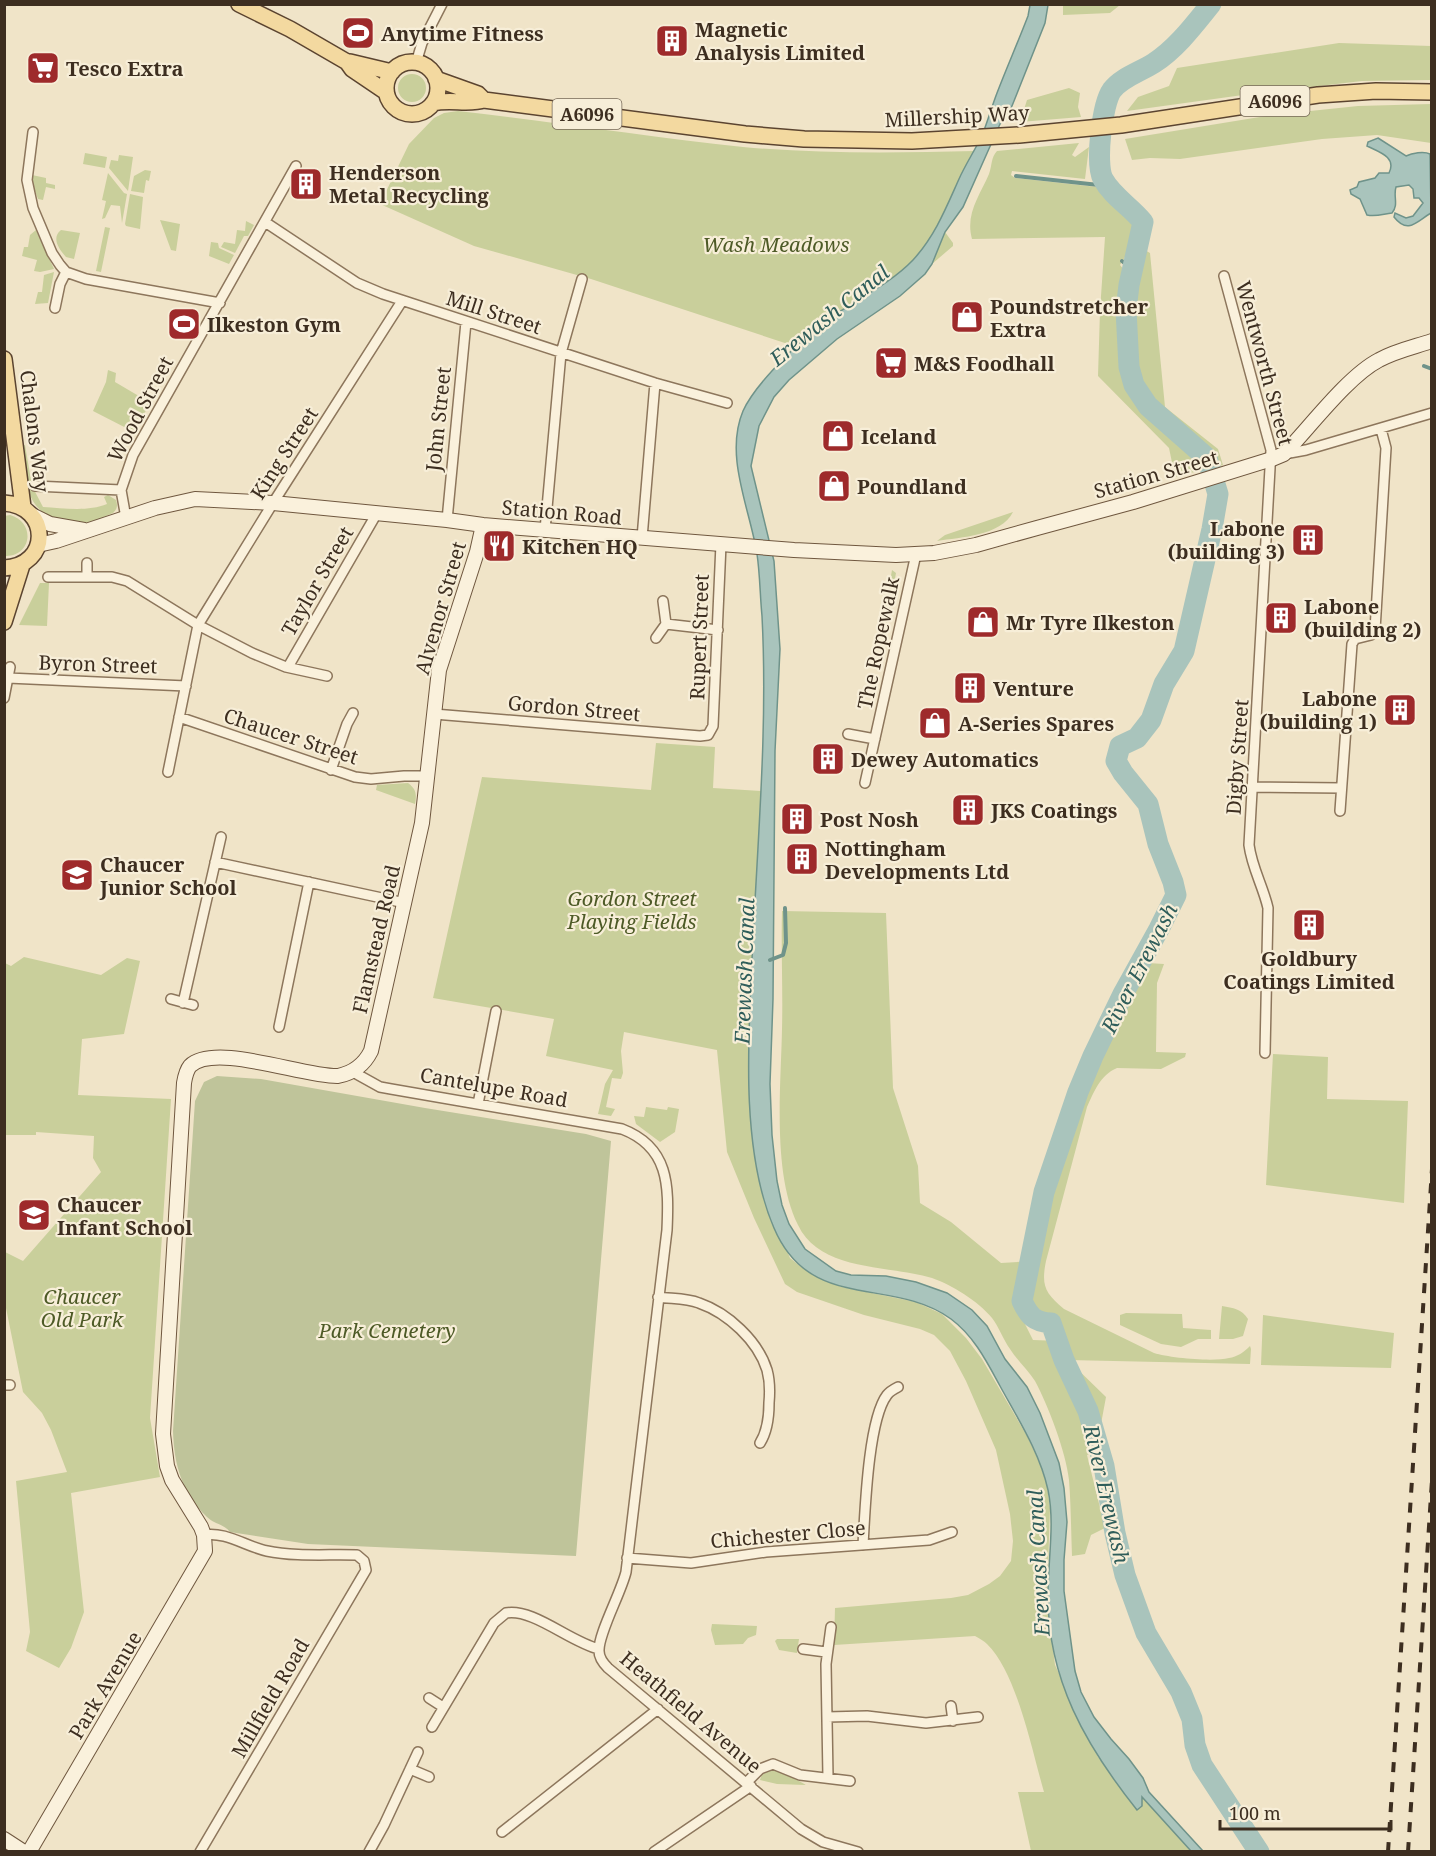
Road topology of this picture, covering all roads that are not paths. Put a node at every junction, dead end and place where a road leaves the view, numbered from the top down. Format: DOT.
graph roads {
  1 [pos="238,4"];
  2 [pos="442,4"];
  3 [pos="347,62"];
  4 [pos="416,63"];
  5 [pos="392,72"];
  6 [pos="436,79"];
  7 [pos="1431,92"];
  8 [pos="387,93"];
  9 [pos="484,100"];
  10 [pos="433,103"];
  11 [pos="33,132"];
  12 [pos="296,166"];
  13 [pos="266,222"];
  14 [pos="66,272"];
  15 [pos="1224,276"];
  16 [pos="582,279"];
  17 [pos="402,301"];
  18 [pos="220,303"];
  19 [pos="55,308"];
  20 [pos="466,322"];
  21 [pos="1427,342"];
  22 [pos="561,353"];
  23 [pos="4,359"];
  24 [pos="655,383"];
  25 [pos="727,403"];
  26 [pos="1431,413"];
  27 [pos="1381,429"];
  28 [pos="1278,457"];
  29 [pos="35,486"];
  30 [pos="63,487"];
  31 [pos="121,490"];
  32 [pos="62,499"];
  33 [pos="4,503"];
  34 [pos="273,503"];
  35 [pos="28,511"];
  36 [pos="377,513"];
  37 [pos="126,518"];
  38 [pos="447,520"];
  39 [pos="483,525"];
  40 [pos="1037,528"];
  41 [pos="86,530"];
  42 [pos="545,530"];
  43 [pos="642,538"];
  44 [pos="721,544"];
  45 [pos="38,545"];
  46 [pos="916,554"];
  47 [pos="87,563"];
  48 [pos="22,565"];
  49 [pos="4,568"];
  50 [pos="48,577"];
  51 [pos="87,577"];
  52 [pos="663,601"];
  53 [pos="4,622"];
  54 [pos="666,624"];
  55 [pos="198,625"];
  56 [pos="718,630"];
  57 [pos="657,638"];
  58 [pos="10,667"];
  59 [pos="288,667"];
  60 [pos="327,676"];
  61 [pos="8,678"];
  62 [pos="186,686"];
  63 [pos="4,698"];
  64 [pos="353,713"];
  65 [pos="434,714"];
  66 [pos="179,717"];
  67 [pos="711,732"];
  68 [pos="848,734"];
  69 [pos="875,740"];
  70 [pos="331,770"];
  71 [pos="168,772"];
  72 [pos="428,776"];
  73 [pos="865,783"];
  74 [pos="1252,787"];
  75 [pos="1341,788"];
  76 [pos="424,809"];
  77 [pos="1340,811"];
  78 [pos="220,837"];
  79 [pos="215,862"];
  80 [pos="309,882"];
  81 [pos="405,903"];
  82 [pos="171,999"];
  83 [pos="283,1006"];
  84 [pos="294,1009"];
  85 [pos="496,1011"];
  86 [pos="279,1027"];
  87 [pos="1265,1053"];
  88 [pos="353,1072"];
  89 [pos="478,1104"];
  90 [pos="658,1297"];
  91 [pos="898,1387"];
  92 [pos="760,1443"];
  93 [pos="952,1532"];
  94 [pos="204,1535"];
  95 [pos="863,1545"];
  96 [pos="627,1558"];
  97 [pos="831,1627"];
  98 [pos="599,1649"];
  99 [pos="803,1649"];
  100 [pos="826,1652"];
  101 [pos="429,1698"];
  102 [pos="951,1706"];
  103 [pos="443,1707"];
  104 [pos="658,1709"];
  105 [pos="827,1717"];
  106 [pos="978,1717"];
  107 [pos="953,1721"];
  108 [pos="432,1727"];
  109 [pos="418,1752"];
  110 [pos="410,1769"];
  111 [pos="429,1777"];
  112 [pos="828,1778"];
  113 [pos="850,1780"];
  114 [pos="749,1784"];
  115 [pos="502,1832"];
  116 [pos="4,1839"];
  117 [pos="24,1851"];
  118 [pos="29,1851"];
  119 [pos="200,1851"];
  120 [pos="369,1851"];
  121 [pos="654,1851"];
  122 [pos="858,1851"];
  1 -- 3 [label="main road, A6096"];
  2 -- 4 [label="street"];
  3 -- 5 [label="main road, A6096"];
  3 -- 8 [label="main road, A6096"];
  4 -- 5 [label="main road"];
  4 -- 6 [label="main road, A6096"];
  5 -- 8 [label="main road"];
  6 -- 9 [label="main road, Millership Way / A6096"];
  6 -- 10 [label="main road"];
  7 -- 9 [label="main road, Millership Way / A6096"];
  8 -- 10 [label="main road, A6096"];
  9 -- 10 [label="main road, Millership Way / A6096"];
  11 -- 14 [label="street"];
  12 -- 13 [label="street, Wood Street"];
  13 -- 17 [label="street, Mill Street"];
  13 -- 18 [label="street, Wood Street"];
  14 -- 18 [label="street"];
  14 -- 19 [label="street"];
  15 -- 28 [label="street, Wentworth Street"];
  16 -- 22 [label="street"];
  17 -- 20 [label="street, Mill Street"];
  17 -- 34 [label="street, King Street"];
  18 -- 31 [label="street, Wood Street"];
  20 -- 22 [label="street, Mill Street"];
  20 -- 38 [label="street, John Street"];
  21 -- 28 [label="street, Station Street"];
  22 -- 24 [label="street, Mill Street"];
  22 -- 42 [label="street"];
  23 -- 35 [label="main road, Chalons Way"];
  24 -- 25 [label="street, Mill Street"];
  24 -- 43 [label="street"];
  26 -- 27 [label="street, Station Street"];
  27 -- 28 [label="street, Station Street"];
  27 -- 75 [label="street"];
  28 -- 40 [label="street, Station Street"];
  28 -- 74 [label="street, Digby Street"];
  29 -- 30 [label="street"];
  30 -- 31 [label="street"];
  30 -- 32 [label="street"];
  31 -- 37 [label="street, Wood Street"];
  33 -- 35 [label="main road"];
  34 -- 36 [label="street, Station Road"];
  34 -- 37 [label="street, Station Road"];
  34 -- 55 [label="street, King Street"];
  35 -- 41 [label="street, Station Road"];
  35 -- 45 [label="main road, Chalons Way"];
  36 -- 38 [label="street, Station Road"];
  36 -- 59 [label="street, Taylor Street"];
  37 -- 41 [label="street, Station Road"];
  38 -- 39 [label="street, Station Road"];
  39 -- 42 [label="street, Station Road"];
  39 -- 65 [label="street, Alvenor Street"];
  40 -- 46 [label="street, Station Road"];
  41 -- 45 [label="street, Station Road"];
  42 -- 43 [label="street, Station Road"];
  43 -- 44 [label="street, Station Road"];
  44 -- 46 [label="street, Station Road"];
  44 -- 56 [label="street, Rupert Street"];
  45 -- 48 [label="main road"];
  46 -- 69 [label="street, The Ropewalk"];
  47 -- 51 [label="street"];
  48 -- 49 [label="main road"];
  48 -- 53 [label="main road"];
  50 -- 51 [label="street"];
  51 -- 55 [label="street"];
  52 -- 54 [label="street"];
  54 -- 56 [label="street"];
  54 -- 57 [label="street"];
  55 -- 59 [label="street"];
  55 -- 62 [label="street"];
  56 -- 67 [label="street, Rupert Street"];
  58 -- 61 [label="street, Byron Street"];
  59 -- 60 [label="street"];
  61 -- 62 [label="street, Byron Street"];
  61 -- 63 [label="street, Byron Street"];
  62 -- 66 [label="street"];
  64 -- 70 [label="street"];
  65 -- 67 [label="street, Gordon Street"];
  65 -- 72 [label="street, Alvenor Street"];
  66 -- 70 [label="street, Chaucer Street"];
  66 -- 71 [label="street"];
  68 -- 69 [label="street, The Ropewalk"];
  69 -- 73 [label="street, The Ropewalk"];
  70 -- 72 [label="street, Chaucer Street"];
  72 -- 76 [label="street, Alvenor Street"];
  74 -- 75 [label="street"];
  74 -- 87 [label="street, Digby Street"];
  75 -- 77 [label="street"];
  76 -- 81 [label="street, Flamstead Road"];
  78 -- 79 [label="street"];
  79 -- 80 [label="street"];
  79 -- 82 [label="street"];
  80 -- 81 [label="street"];
  80 -- 83 [label="street"];
  81 -- 88 [label="street, Flamstead Road"];
  83 -- 84 [label="street"];
  83 -- 86 [label="street"];
  85 -- 89 [label="street"];
  88 -- 89 [label="street, Cantelupe Road"];
  88 -- 94 [label="street"];
  89 -- 90 [label="street, Cantelupe Road"];
  90 -- 92 [label="street"];
  90 -- 96 [label="street, Cantelupe Road"];
  91 -- 95 [label="street"];
  93 -- 95 [label="street, Chichester Close"];
  94 -- 118 [label="street, Park Avenue"];
  94 -- 119 [label="street, Millfield Road"];
  95 -- 96 [label="street, Chichester Close"];
  96 -- 98 [label="street, Cantelupe Road"];
  97 -- 100 [label="street"];
  98 -- 103 [label="street, Heathfield Avenue"];
  98 -- 104 [label="street, Heathfield Avenue"];
  99 -- 100 [label="street"];
  100 -- 105 [label="street"];
  101 -- 103 [label="street"];
  102 -- 107 [label="street"];
  103 -- 108 [label="street, Heathfield Avenue"];
  104 -- 114 [label="street, Heathfield Avenue"];
  104 -- 115 [label="street"];
  105 -- 107 [label="street"];
  105 -- 112 [label="street"];
  106 -- 107 [label="street"];
  109 -- 110 [label="street"];
  110 -- 111 [label="street"];
  110 -- 120 [label="street"];
  112 -- 113 [label="street"];
  112 -- 114 [label="street"];
  114 -- 121 [label="street"];
  114 -- 122 [label="street, Heathfield Avenue"];
  116 -- 117 [label="street"];
}
